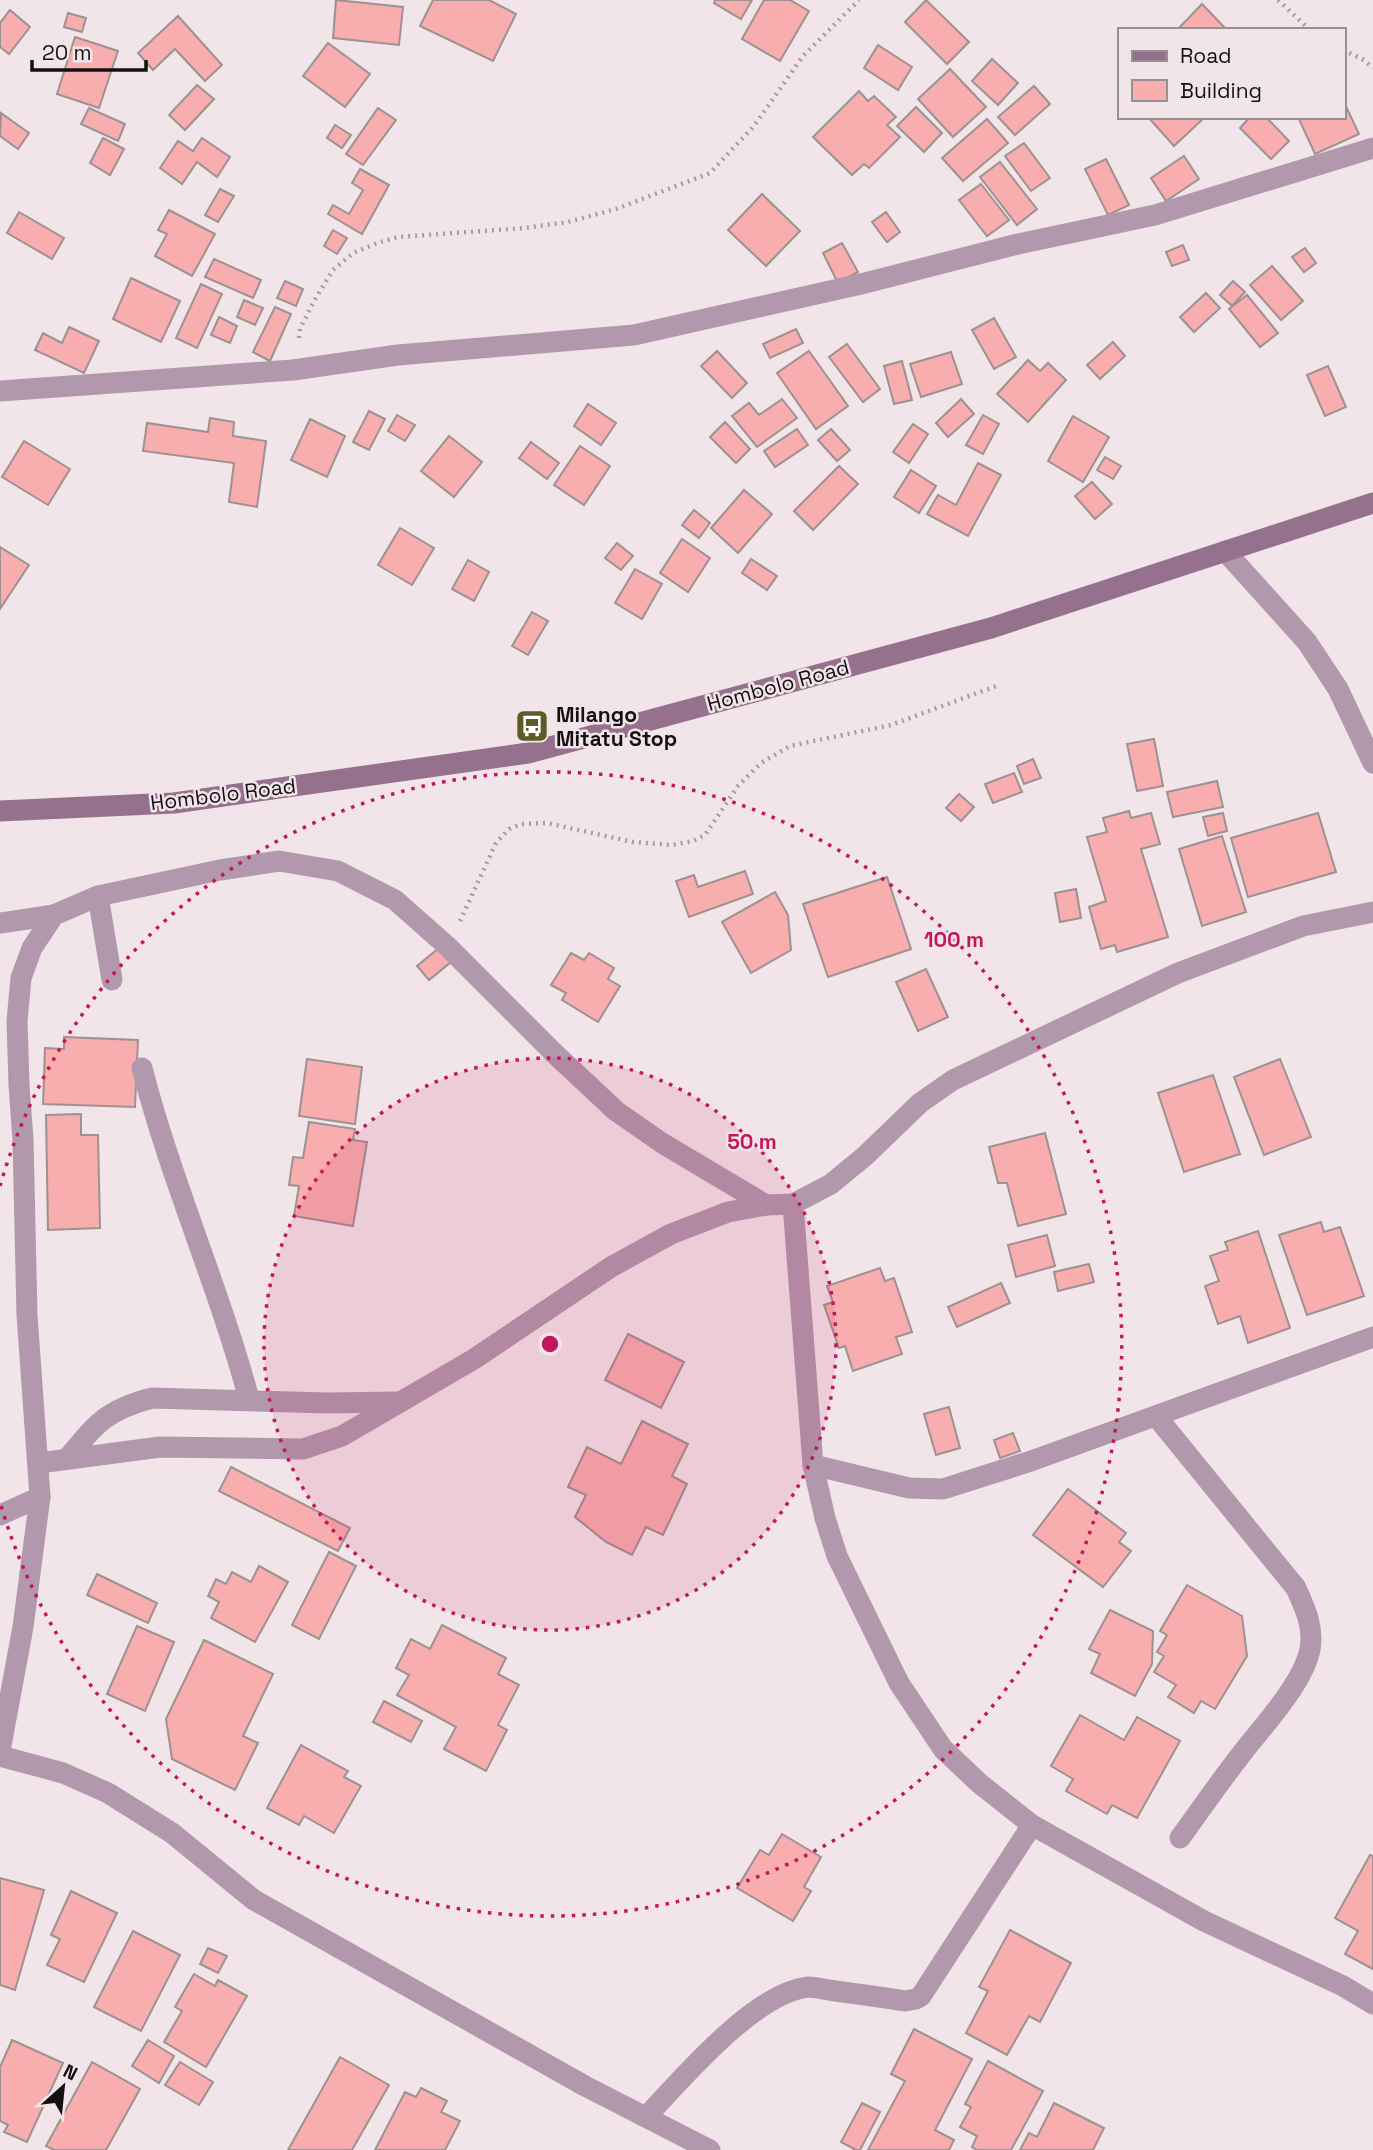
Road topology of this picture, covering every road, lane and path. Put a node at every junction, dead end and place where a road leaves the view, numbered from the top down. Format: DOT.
graph roads {
  1 [pos="859,0"];
  2 [pos="1278,0"];
  3 [pos="1308,28"];
  4 [pos="1345,51"];
  5 [pos="1373,68"];
  6 [pos="1373,148"];
  7 [pos="293,370"];
  8 [pos="0,391"];
  9 [pos="1373,503"];
  10 [pos="1225,551"];
  11 [pos="999,685"];
  12 [pos="1373,763"];
  13 [pos="0,811"];
  14 [pos="98,896"];
  15 [pos="1373,912"];
  16 [pos="54,915"];
  17 [pos="0,923"];
  18 [pos="446,946"];
  19 [pos="112,980"];
  20 [pos="142,1069"];
  21 [pos="793,1204"];
  22 [pos="765,1205"];
  23 [pos="1373,1338"];
  24 [pos="249,1399"];
  25 [pos="398,1402"];
  26 [pos="1156,1416"];
  27 [pos="67,1459"];
  28 [pos="38,1463"];
  29 [pos="814,1465"];
  30 [pos="40,1497"];
  31 [pos="0,1515"];
  32 [pos="0,1754"];
  33 [pos="1032,1825"];
  34 [pos="1180,1838"];
  35 [pos="1373,2004"];
  36 [pos="646,2117"];
  37 [pos="696,2147"];
  1 -- 7 [label="path"];
  2 -- 3 [label="path"];
  4 -- 5 [label="path"];
  6 -- 7 [label="street"];
  7 -- 8 [label="street"];
  9 -- 10 [label="street, Hombolo Road"];
  10 -- 12 [label="street"];
  10 -- 13 [label="street, Hombolo Road"];
  11 -- 18 [label="path"];
  14 -- 16 [label="street"];
  14 -- 18 [label="street"];
  14 -- 19 [label="street"];
  15 -- 21 [label="street"];
  16 -- 17 [label="street"];
  16 -- 28 [label="street"];
  18 -- 22 [label="street"];
  20 -- 24 [label="street"];
  21 -- 22 [label="street"];
  21 -- 29 [label="street"];
  22 -- 25 [label="street"];
  23 -- 26 [label="street"];
  24 -- 25 [label="street"];
  24 -- 27 [label="street"];
  25 -- 27 [label="street"];
  26 -- 29 [label="street"];
  26 -- 34 [label="street"];
  27 -- 28 [label="street"];
  28 -- 30 [label="street"];
  29 -- 33 [label="street"];
  30 -- 31 [label="street"];
  30 -- 32 [label="street"];
  32 -- 36 [label="street"];
  33 -- 35 [label="street"];
  33 -- 36 [label="street"];
  36 -- 37 [label="street"];
}
